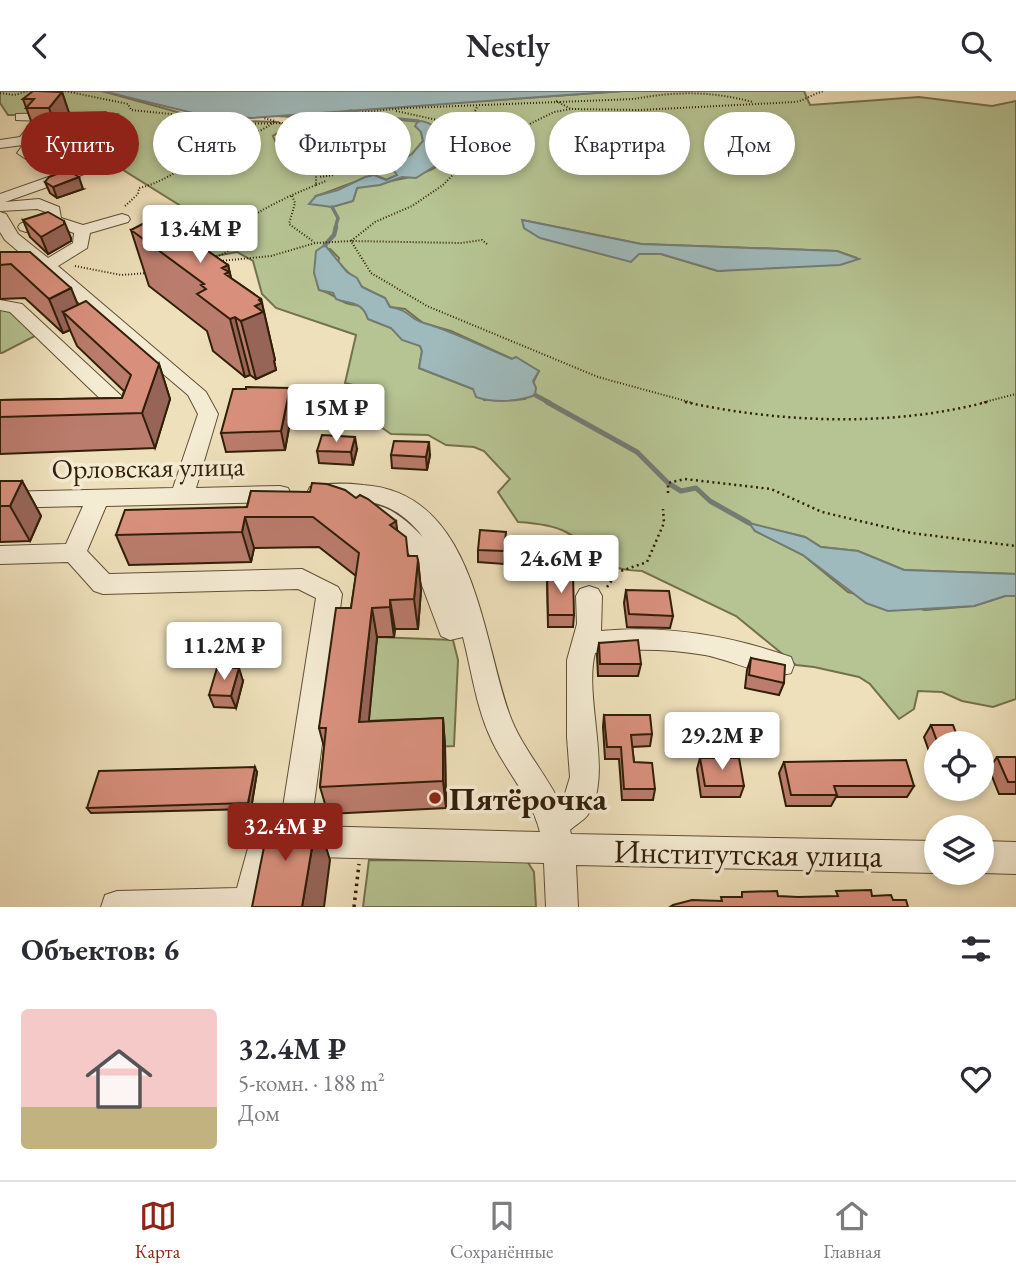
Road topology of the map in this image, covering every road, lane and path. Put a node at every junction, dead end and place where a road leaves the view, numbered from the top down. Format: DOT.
graph roads {
  1 [pos="29,91"];
  2 [pos="65,91"];
  3 [pos="823,91"];
  4 [pos="0,93"];
  5 [pos="555,101"];
  6 [pos="756,102"];
  7 [pos="477,107"];
  8 [pos="393,109"];
  9 [pos="571,109"];
  10 [pos="362,112"];
  11 [pos="475,112"];
  12 [pos="263,118"];
  13 [pos="425,118"];
  14 [pos="535,122"];
  15 [pos="274,123"];
  16 [pos="12,142"];
  17 [pos="0,158"];
  18 [pos="68,175"];
  19 [pos="317,175"];
  20 [pos="334,175"];
  21 [pos="453,175"];
  22 [pos="319,177"];
  23 [pos="326,181"];
  24 [pos="316,185"];
  25 [pos="292,196"];
  26 [pos="0,199"];
  27 [pos="0,208"];
  28 [pos="0,217"];
  29 [pos="49,219"];
  30 [pos="118,219"];
  31 [pos="82,230"];
  32 [pos="7,236"];
  33 [pos="351,241"];
  34 [pos="315,243"];
  35 [pos="487,244"];
  36 [pos="0,253"];
  37 [pos="213,258"];
  38 [pos="210,261"];
  39 [pos="155,271"];
  40 [pos="50,272"];
  41 [pos="0,305"];
  42 [pos="111,319"];
  43 [pos="92,329"];
  44 [pos="1016,394"];
  45 [pos="109,423"];
  46 [pos="668,493"];
  47 [pos="182,496"];
  48 [pos="98,498"];
  49 [pos="0,500"];
  50 [pos="663,509"];
  51 [pos="1016,546"];
  52 [pos="74,553"];
  53 [pos="0,555"];
  54 [pos="596,594"];
  55 [pos="584,644"];
  56 [pos="781,665"];
  57 [pos="556,836"];
  58 [pos="293,841"];
  59 [pos="362,844"];
  60 [pos="924,857"];
  61 [pos="994,857"];
  62 [pos="1016,858"];
  63 [pos="250,906"];
  64 [pos="117,907"];
  65 [pos="354,907"];
  66 [pos="562,907"];
  1 -- 4 [label="path"];
  2 -- 15 [label="path"];
  3 -- 6 [label="path"];
  5 -- 6 [label="path"];
  5 -- 7 [label="path"];
  5 -- 9 [label="path"];
  6 -- 9 [label="path"];
  7 -- 8 [label="path"];
  7 -- 11 [label="path"];
  8 -- 10 [label="path"];
  8 -- 13 [label="path"];
  9 -- 14 [label="path"];
  12 -- 15 [label="path"];
  15 -- 30 [label="path"];
  16 -- 16 [label="street"];
  16 -- 17 [label="street"];
  18 -- 26 [label="street"];
  19 -- 24 [label="path"];
  20 -- 22 [label="path"];
  21 -- 33 [label="path"];
  23 -- 24 [label="path"];
  24 -- 25 [label="path"];
  25 -- 34 [label="path"];
  25 -- 37 [label="path"];
  27 -- 29 [label="street"];
  28 -- 32 [label="street"];
  29 -- 31 [label="street"];
  29 -- 32 [label="street"];
  30 -- 31 [label="street"];
  31 -- 40 [label="street"];
  32 -- 36 [label="street"];
  32 -- 40 [label="street"];
  33 -- 34 [label="path"];
  33 -- 35 [label="path"];
  33 -- 44 [label="path"];
  34 -- 38 [label="path"];
  39 -- 40 [label="path"];
  40 -- 42 [label="street"];
  41 -- 45 [label="street"];
  42 -- 43 [label="street"];
  42 -- 47 [label="street"];
  46 -- 51 [label="path"];
  47 -- 48 [label="street, Орловская улица"];
  47 -- 57 [label="street, Орловская улица"];
  48 -- 49 [label="street, Орловская улица"];
  48 -- 52 [label="street"];
  50 -- 54 [label="path"];
  52 -- 53 [label="street"];
  52 -- 58 [label="street"];
  54 -- 55 [label="street"];
  55 -- 56 [label="street"];
  55 -- 57 [label="street"];
  57 -- 59 [label="street, Институтская улица"];
  57 -- 60 [label="street, Институтская улица"];
  57 -- 66 [label="street"];
  58 -- 59 [label="street, Институтская улица"];
  58 -- 63 [label="street"];
  59 -- 65 [label="path"];
  61 -- 62 [label="street"];
  63 -- 64 [label="street"];
}
